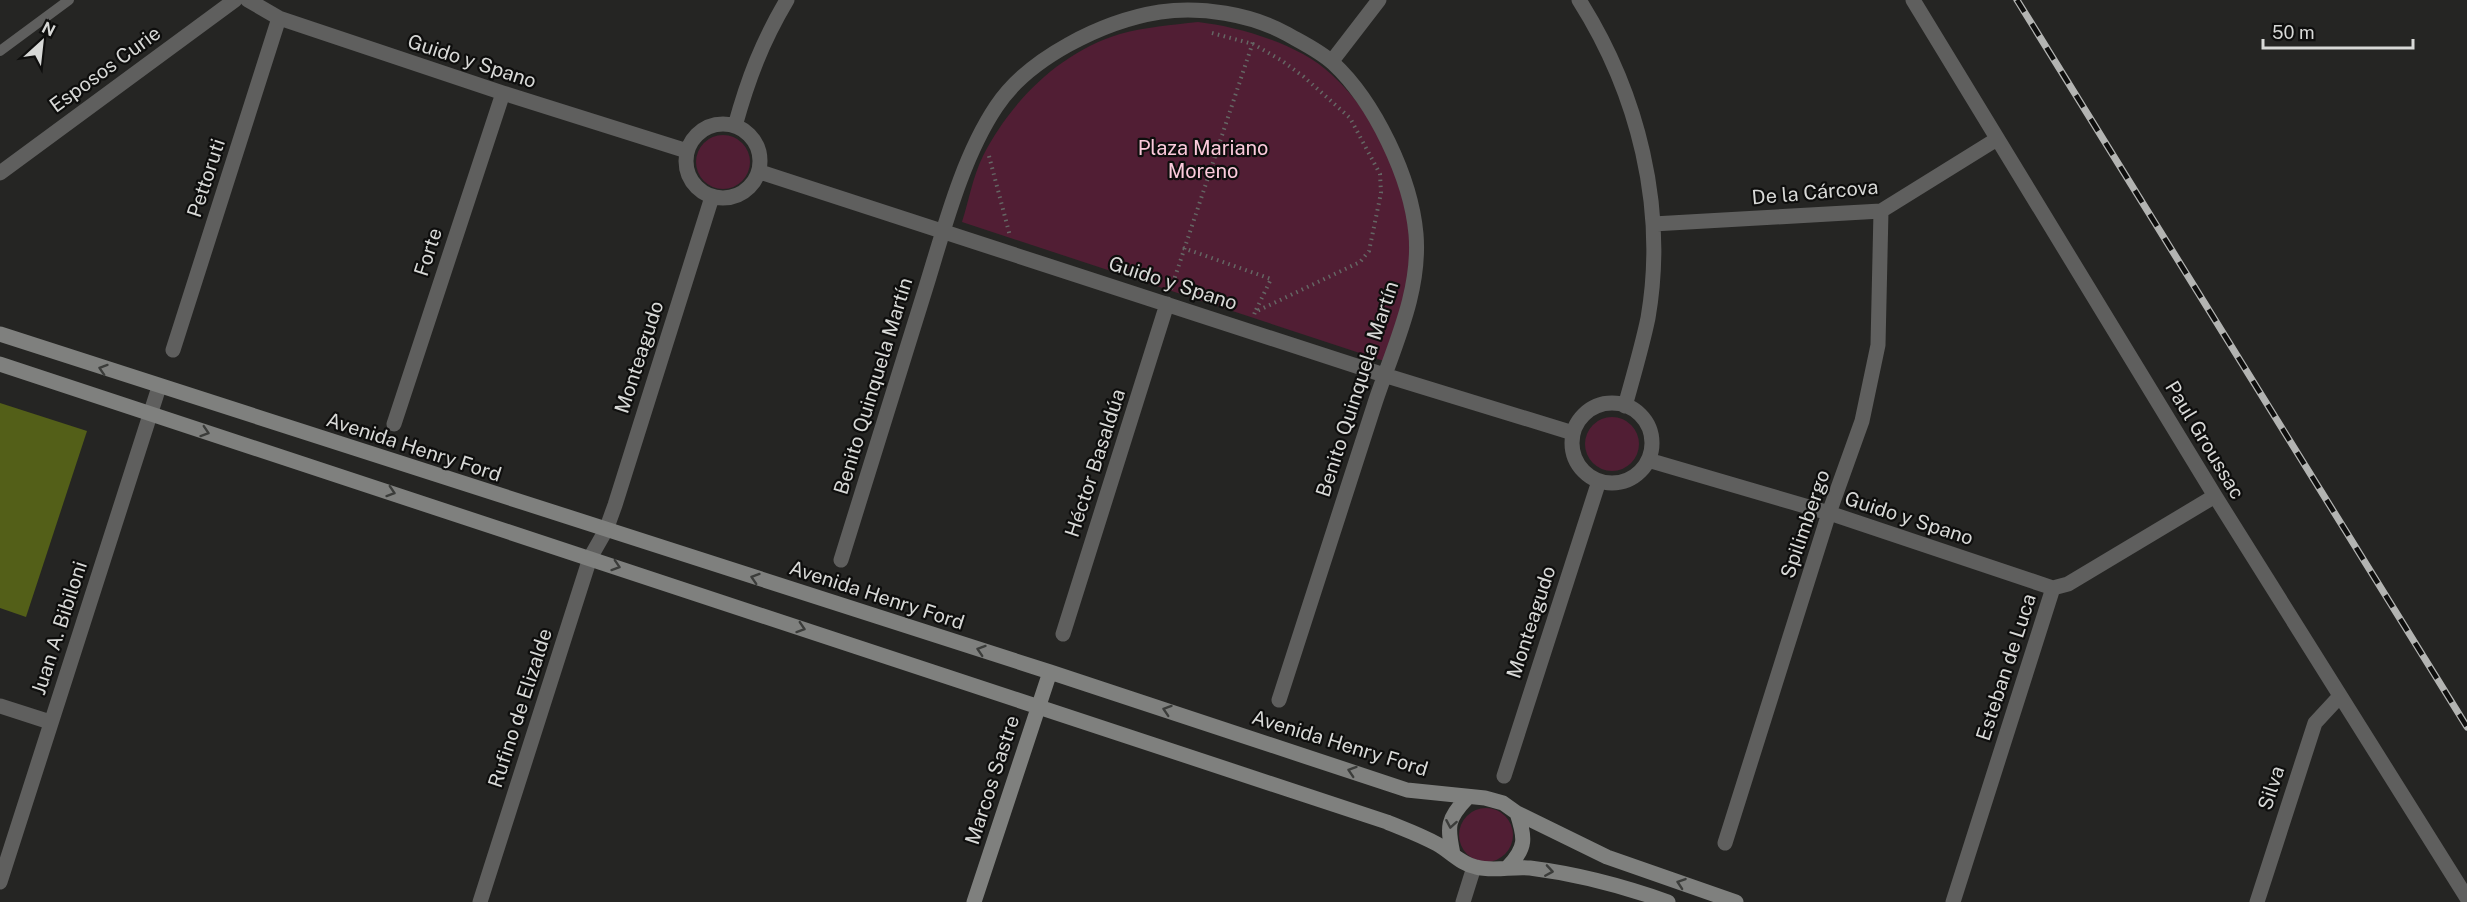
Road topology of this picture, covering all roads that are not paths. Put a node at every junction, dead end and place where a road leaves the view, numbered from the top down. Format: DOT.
graph roads {
  1 [pos="69,0"];
  2 [pos="235,0"];
  3 [pos="248,0"];
  4 [pos="787,0"];
  5 [pos="1379,0"];
  6 [pos="1579,0"];
  7 [pos="1913,0"];
  8 [pos="1163,6"];
  9 [pos="279,18"];
  10 [pos="0,51"];
  11 [pos="1332,61"];
  12 [pos="503,93"];
  13 [pos="735,126"];
  14 [pos="1997,139"];
  15 [pos="687,151"];
  16 [pos="760,172"];
  17 [pos="0,173"];
  18 [pos="712,197"];
  19 [pos="1881,211"];
  20 [pos="1653,224"];
  21 [pos="944,231"];
  22 [pos="1167,304"];
  23 [pos="0,334"];
  24 [pos="173,350"];
  25 [pos="0,364"];
  26 [pos="1384,375"];
  27 [pos="159,387"];
  28 [pos="1625,406"];
  29 [pos="150,414"];
  30 [pos="394,424"];
  31 [pos="1573,433"];
  32 [pos="1648,460"];
  33 [pos="1599,481"];
  34 [pos="2215,496"];
  35 [pos="1829,513"];
  36 [pos="606,530"];
  37 [pos="590,558"];
  38 [pos="841,560"];
  39 [pos="2053,588"];
  40 [pos="1063,634"];
  41 [pos="1050,672"];
  42 [pos="2340,696"];
  43 [pos="1279,700"];
  44 [pos="0,706"];
  45 [pos="1039,708"];
  46 [pos="50,722"];
  47 [pos="1504,776"];
  48 [pos="1467,798"];
  49 [pos="1517,813"];
  50 [pos="1725,843"];
  51 [pos="1453,854"];
  52 [pos="1474,867"];
  53 [pos="1508,867"];
  54 [pos="0,882"];
  55 [pos="2467,898"];
  56 [pos="480,902"];
  57 [pos="974,902"];
  58 [pos="1462,902"];
  59 [pos="1668,902"];
  60 [pos="1736,902"];
  61 [pos="1953,902"];
  62 [pos="2257,902"];
  1 -- 10 [label="lane"];
  2 -- 17 [label="street, Esposos Curie"];
  3 -- 9 [label="street, Guido y Spano"];
  4 -- 13 [label="street"];
  5 -- 11 [label="street"];
  6 -- 20 [label="street"];
  7 -- 14 [label="street, Paul Groussac"];
  8 -- 11 [label="street, Benito Quinquela Martín"];
  8 -- 21 [label="street, Benito Quinquela Martín"];
  9 -- 12 [label="street, Guido y Spano"];
  9 -- 24 [label="street, Pettoruti"];
  11 -- 26 [label="street, Benito Quinquela Martín"];
  12 -- 15 [label="street, Guido y Spano"];
  12 -- 30 [label="street, Forte"];
  13 -- 15 [label="street"];
  13 -- 16 [label="street"];
  14 -- 19 [label="street, De la Cárcova"];
  14 -- 34 [label="street, Paul Groussac"];
  15 -- 18 [label="street"];
  16 -- 18 [label="street"];
  16 -- 21 [label="street, Guido y Spano"];
  18 -- 36 [label="street, Monteagudo"];
  19 -- 20 [label="street, De la Cárcova"];
  19 -- 35 [label="street, Spilimbergo"];
  20 -- 28 [label="street"];
  21 -- 22 [label="street, Guido y Spano"];
  21 -- 38 [label="street, Benito Quinquela Martín"];
  22 -- 26 [label="street, Guido y Spano"];
  22 -- 40 [label="street, Héctor Basaldúa"];
  27 -- 23 [label="main road, Avenida Henry Ford, one-way"];
  25 -- 29 [label="main road"];
  26 -- 31 [label="street, Guido y Spano"];
  26 -- 43 [label="street, Benito Quinquela Martín"];
  27 -- 29 [label="street, Juan A. Bibiloni"];
  27 -- 36 [label="main road, Avenida Henry Ford"];
  28 -- 31 [label="street"];
  28 -- 32 [label="street"];
  29 -- 37 [label="main road, one-way"];
  29 -- 46 [label="street, Juan A. Bibiloni"];
  31 -- 33 [label="street"];
  32 -- 33 [label="street"];
  32 -- 35 [label="street, Guido y Spano"];
  33 -- 47 [label="street, Monteagudo"];
  34 -- 39 [label="street, Esteban de Luca"];
  34 -- 42 [label="street, Paul Groussac"];
  35 -- 39 [label="street, Guido y Spano"];
  35 -- 50 [label="street, Spilimbergo"];
  36 -- 37 [label="street, Rufino de Elizalde"];
  41 -- 36 [label="main road, Avenida Henry Ford, one-way"];
  37 -- 45 [label="main road, one-way"];
  37 -- 56 [label="street, Rufino de Elizalde"];
  39 -- 61 [label="street, Esteban de Luca"];
  41 -- 45 [label="main road, Marcos Sastre"];
  48 -- 41 [label="main road, Avenida Henry Ford, one-way"];
  42 -- 55 [label="street, Paul Groussac"];
  42 -- 62 [label="street, Silva"];
  44 -- 46 [label="street"];
  45 -- 51 [label="main road"];
  45 -- 57 [label="main road, Marcos Sastre"];
  46 -- 54 [label="street, Juan A. Bibiloni"];
  48 -- 49 [label="main road, Avenida Henry Ford"];
  48 -- 51 [label="main road, one-way"];
  49 -- 53 [label="main road"];
  60 -- 49 [label="main road, Avenida Henry Ford, one-way"];
  51 -- 52 [label="main road"];
  52 -- 53 [label="main road"];
  52 -- 58 [label="street"];
  53 -- 59 [label="main road, one-way"];
}
